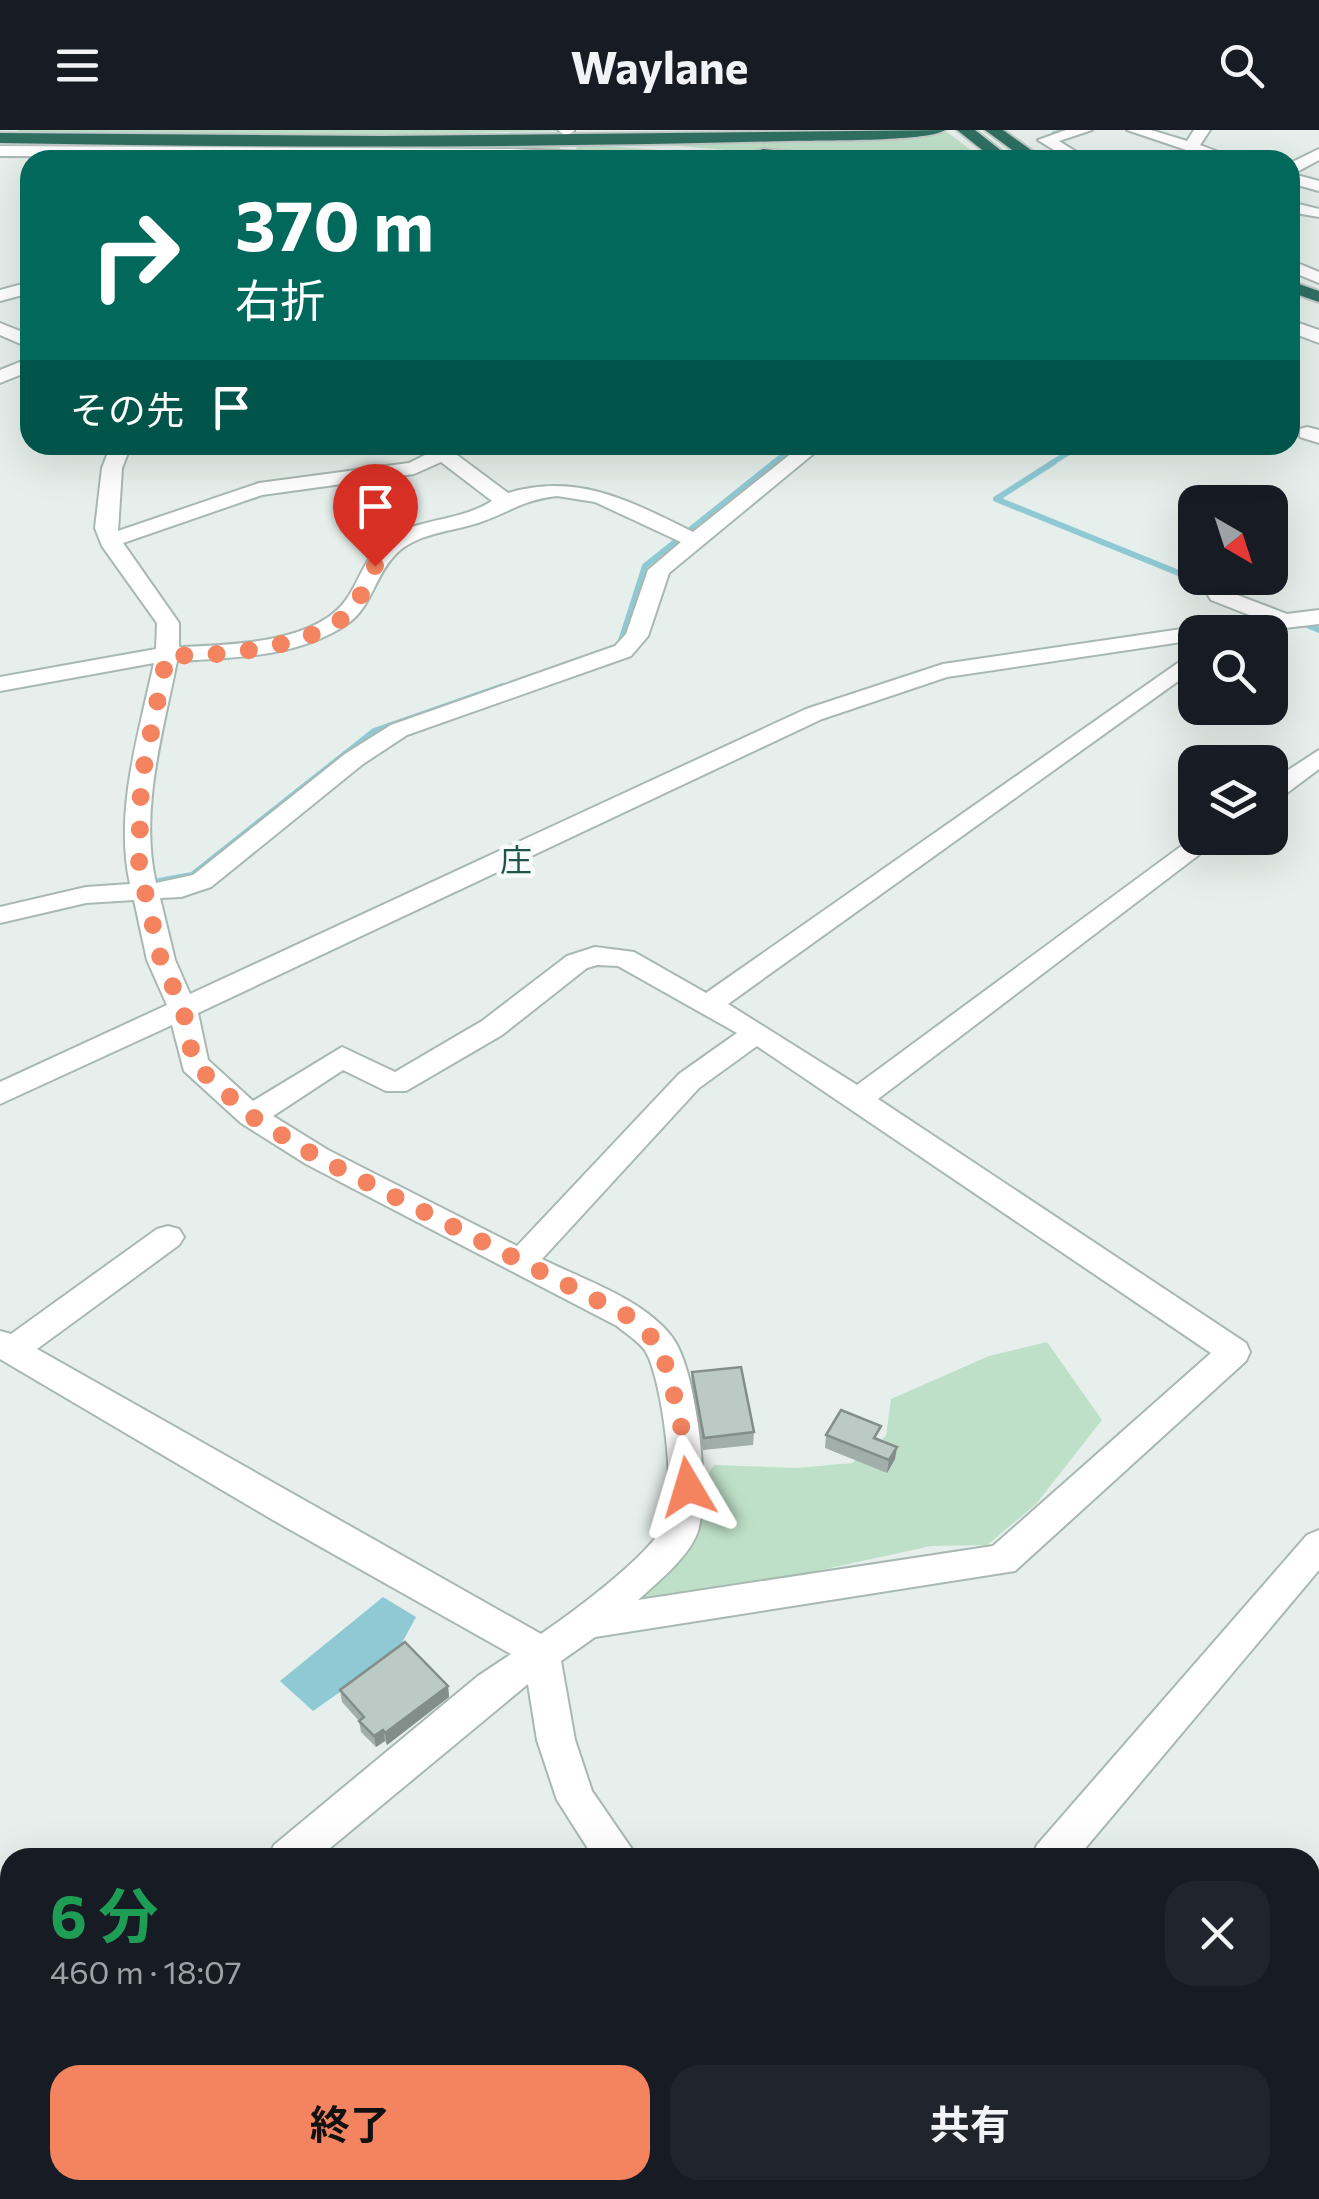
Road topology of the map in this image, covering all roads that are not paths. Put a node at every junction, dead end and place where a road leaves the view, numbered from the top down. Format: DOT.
graph roads {
  1 [pos="612,130"];
  2 [pos="858,130"];
  3 [pos="937,130"];
  4 [pos="965,130"];
  5 [pos="993,130"];
  6 [pos="1009,130"];
  7 [pos="1084,130"];
  8 [pos="1135,130"];
  9 [pos="1202,130"];
  10 [pos="0,136"];
  11 [pos="562,143"];
  12 [pos="1191,147"];
  13 [pos="471,150"];
  14 [pos="589,150"];
  15 [pos="671,150"];
  16 [pos="992,150"];
  17 [pos="1024,150"];
  18 [pos="1029,150"];
  19 [pos="1064,150"];
  20 [pos="1200,150"];
  21 [pos="1300,209"];
  22 [pos="1315,213"];
  23 [pos="117,455"];
  24 [pos="432,455"];
  25 [pos="451,455"];
  26 [pos="801,455"];
  27 [pos="506,500"];
  28 [pos="111,540"];
  29 [pos="693,540"];
  30 [pos="1218,595"];
  31 [pos="1268,615"];
  32 [pos="1319,617"];
  33 [pos="1288,622"];
  34 [pos="1288,623"];
  35 [pos="1178,636"];
  36 [pos="1319,636"];
  37 [pos="167,655"];
  38 [pos="1178,670"];
  39 [pos="0,684"];
  40 [pos="1319,757"];
  41 [pos="1288,780"];
  42 [pos="1186,855"];
  43 [pos="146,891"];
  44 [pos="0,915"];
  45 [pos="708,1005"];
  46 [pos="183,1009"];
  47 [pos="757,1032"];
  48 [pos="0,1094"];
  49 [pos="858,1099"];
  50 [pos="251,1116"];
  51 [pos="168,1237"];
  52 [pos="523,1260"];
  53 [pos="6,1347"];
  54 [pos="1319,1545"];
  55 [pos="587,1623"];
  56 [pos="541,1653"];
  57 [pos="300,1848"];
  58 [pos="611,1848"];
  59 [pos="1059,1848"];
  1 -- 11 [label="highway"];
  2 -- 11 [label="highway"];
  3 -- 11 [label="highway"];
  4 -- 16 [label="highway"];
  5 -- 17 [label="highway"];
  6 -- 18 [label="highway"];
  7 -- 19 [label="street"];
  8 -- 12 [label="street"];
  9 -- 12 [label="street"];
  10 -- 11 [label="highway"];
  11 -- 13 [label="street"];
  11 -- 14 [label="street"];
  11 -- 15 [label="highway"];
  12 -- 20 [label="street"];
  21 -- 22 [label="street"];
  23 -- 28 [label="street"];
  24 -- 28 [label="street"];
  25 -- 27 [label="street"];
  26 -- 29 [label="street"];
  27 -- 29 [label="street"];
  27 -- 37 [label="street"];
  28 -- 37 [label="street"];
  29 -- 43 [label="street"];
  30 -- 31 [label="street"];
  32 -- 33 [label="street"];
  34 -- 36 [label="street"];
  35 -- 46 [label="street"];
  37 -- 39 [label="street"];
  37 -- 43 [label="street"];
  38 -- 45 [label="street"];
  40 -- 41 [label="street"];
  42 -- 49 [label="street"];
  43 -- 44 [label="street"];
  43 -- 46 [label="street"];
  45 -- 47 [label="street"];
  45 -- 50 [label="street"];
  46 -- 48 [label="street"];
  46 -- 50 [label="street"];
  47 -- 49 [label="street"];
  47 -- 52 [label="street"];
  49 -- 55 [label="street"];
  50 -- 52 [label="street"];
  51 -- 53 [label="street"];
  52 -- 55 [label="street"];
  53 -- 56 [label="street"];
  54 -- 59 [label="street"];
  55 -- 56 [label="street"];
  56 -- 57 [label="street"];
  56 -- 58 [label="street"];
}
